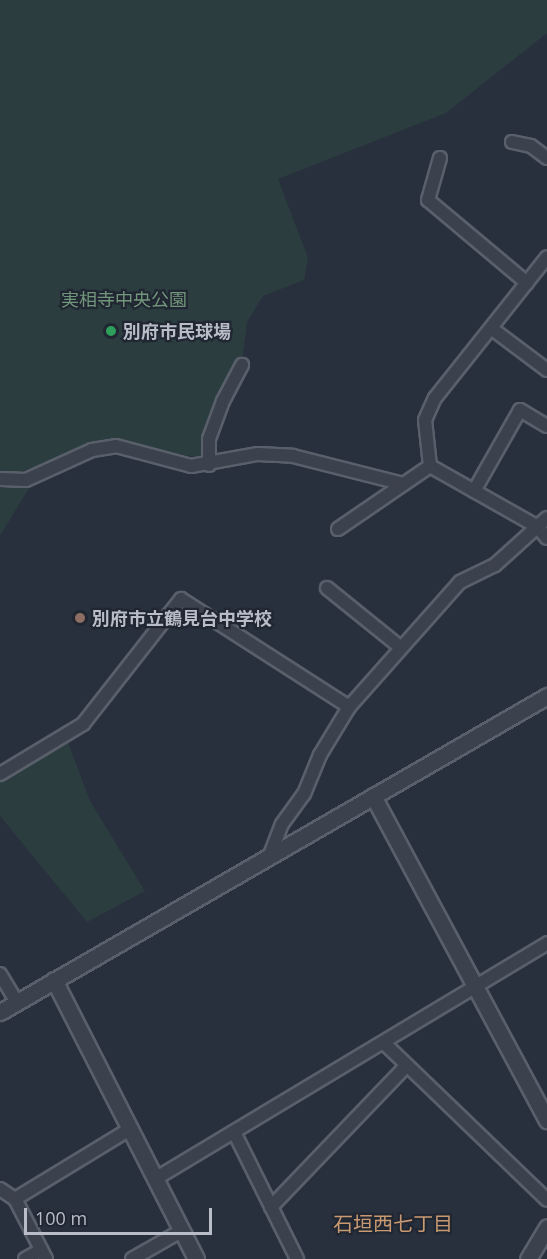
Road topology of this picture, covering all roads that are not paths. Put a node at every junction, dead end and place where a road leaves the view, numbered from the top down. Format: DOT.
graph roads {
  1 [pos="512,142"];
  2 [pos="440,158"];
  3 [pos="547,158"];
  4 [pos="547,257"];
  5 [pos="527,284"];
  6 [pos="491,328"];
  7 [pos="242,364"];
  8 [pos="547,370"];
  9 [pos="547,426"];
  10 [pos="209,465"];
  11 [pos="430,465"];
  12 [pos="0,479"];
  13 [pos="400,483"];
  14 [pos="474,491"];
  15 [pos="547,518"];
  16 [pos="538,527"];
  17 [pos="338,529"];
  18 [pos="547,538"];
  19 [pos="327,588"];
  20 [pos="400,647"];
  21 [pos="547,696"];
  22 [pos="350,707"];
  23 [pos="0,774"];
  24 [pos="373,796"];
  25 [pos="270,855"];
  26 [pos="547,944"];
  27 [pos="0,974"];
  28 [pos="54,980"];
  29 [pos="475,988"];
  30 [pos="16,1002"];
  31 [pos="0,1012"];
  32 [pos="384,1043"];
  33 [pos="406,1066"];
  34 [pos="547,1120"];
  35 [pos="130,1129"];
  36 [pos="234,1132"];
  37 [pos="155,1179"];
  38 [pos="0,1189"];
  39 [pos="15,1199"];
  40 [pos="547,1200"];
  41 [pos="271,1207"];
  42 [pos="547,1227"];
  43 [pos="181,1231"];
  44 [pos="44,1254"];
  45 [pos="25,1259"];
  46 [pos="132,1259"];
  47 [pos="196,1259"];
  48 [pos="297,1259"];
  49 [pos="528,1259"];
  1 -- 3 [label="street"];
  2 -- 5 [label="street"];
  4 -- 5 [label="street"];
  5 -- 6 [label="street"];
  6 -- 8 [label="street"];
  6 -- 11 [label="street"];
  7 -- 10 [label="street"];
  9 -- 14 [label="street"];
  10 -- 12 [label="street"];
  10 -- 13 [label="street"];
  11 -- 13 [label="street"];
  11 -- 14 [label="street"];
  13 -- 17 [label="street"];
  14 -- 16 [label="street"];
  15 -- 16 [label="street"];
  16 -- 18 [label="street"];
  16 -- 20 [label="street"];
  19 -- 20 [label="street"];
  20 -- 22 [label="street"];
  21 -- 24 [label="street"];
  22 -- 23 [label="street"];
  22 -- 25 [label="street"];
  24 -- 25 [label="street"];
  24 -- 29 [label="street"];
  25 -- 28 [label="street"];
  26 -- 29 [label="street"];
  27 -- 30 [label="street"];
  28 -- 30 [label="street"];
  28 -- 35 [label="street"];
  29 -- 32 [label="street"];
  29 -- 34 [label="street"];
  30 -- 31 [label="street"];
  32 -- 33 [label="street"];
  32 -- 36 [label="street"];
  33 -- 40 [label="street"];
  33 -- 41 [label="street"];
  35 -- 37 [label="street"];
  35 -- 39 [label="street"];
  36 -- 37 [label="street"];
  36 -- 41 [label="street"];
  37 -- 43 [label="street"];
  38 -- 39 [label="street"];
  39 -- 44 [label="street"];
  41 -- 48 [label="street"];
  42 -- 49 [label="street"];
  43 -- 46 [label="street"];
  43 -- 47 [label="street"];
  44 -- 45 [label="street"];
}
